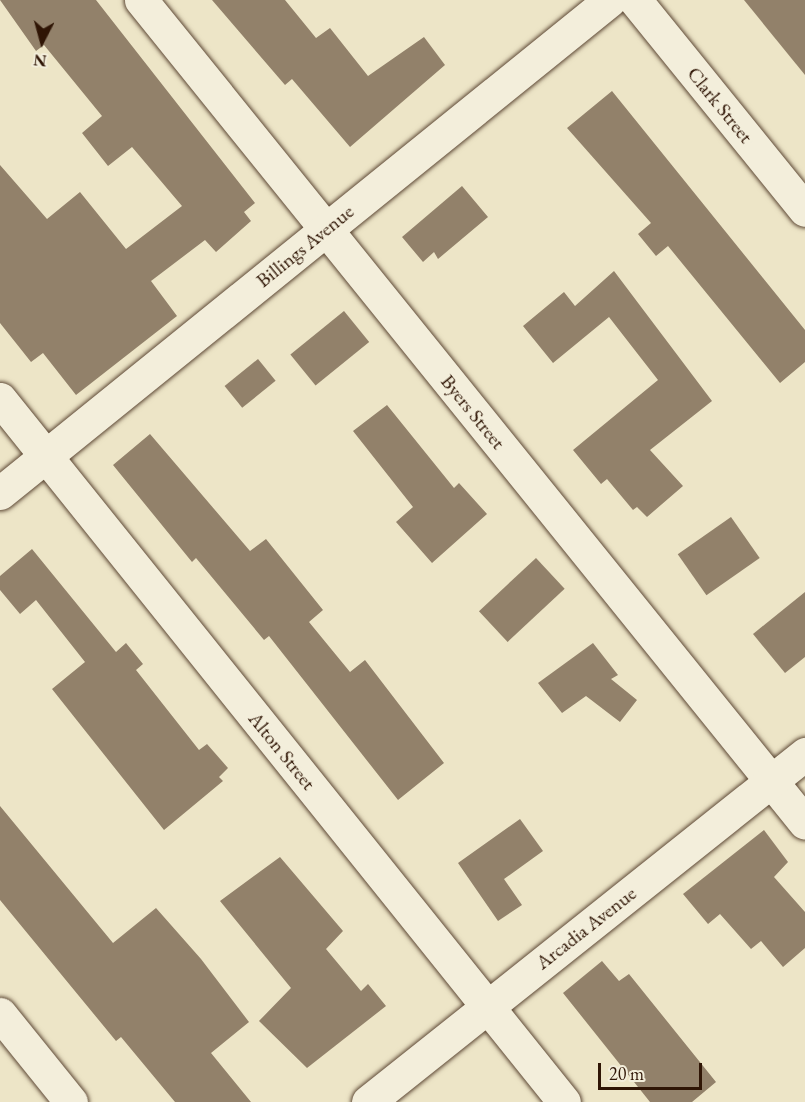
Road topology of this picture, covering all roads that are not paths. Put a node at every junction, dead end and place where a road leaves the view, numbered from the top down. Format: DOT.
graph roads {
  1 [pos="141,0"];
  2 [pos="610,0"];
  3 [pos="634,0"];
  4 [pos="805,210"];
  5 [pos="326,229"];
  6 [pos="0,399"];
  7 [pos="45,456"];
  8 [pos="0,493"];
  9 [pos="805,754"];
  10 [pos="771,781"];
  11 [pos="805,823"];
  12 [pos="488,1007"];
  13 [pos="0,1014"];
  14 [pos="71,1102"];
  15 [pos="368,1102"];
  16 [pos="564,1102"];
  1 -- 5 [label="street, Byers Street"];
  2 -- 5 [label="street, Billings Avenue"];
  3 -- 4 [label="street, Clark Street"];
  5 -- 7 [label="street, Billings Avenue"];
  5 -- 10 [label="street, Byers Street"];
  6 -- 7 [label="street, Alton Street"];
  7 -- 8 [label="street, Billings Avenue"];
  7 -- 12 [label="street, Alton Street"];
  9 -- 10 [label="street, Arcadia Avenue"];
  10 -- 11 [label="street, Byers Street"];
  10 -- 12 [label="street, Arcadia Avenue"];
  12 -- 15 [label="street, Arcadia Avenue"];
  12 -- 16 [label="street, Alton Street"];
  13 -- 14 [label="street"];
}
